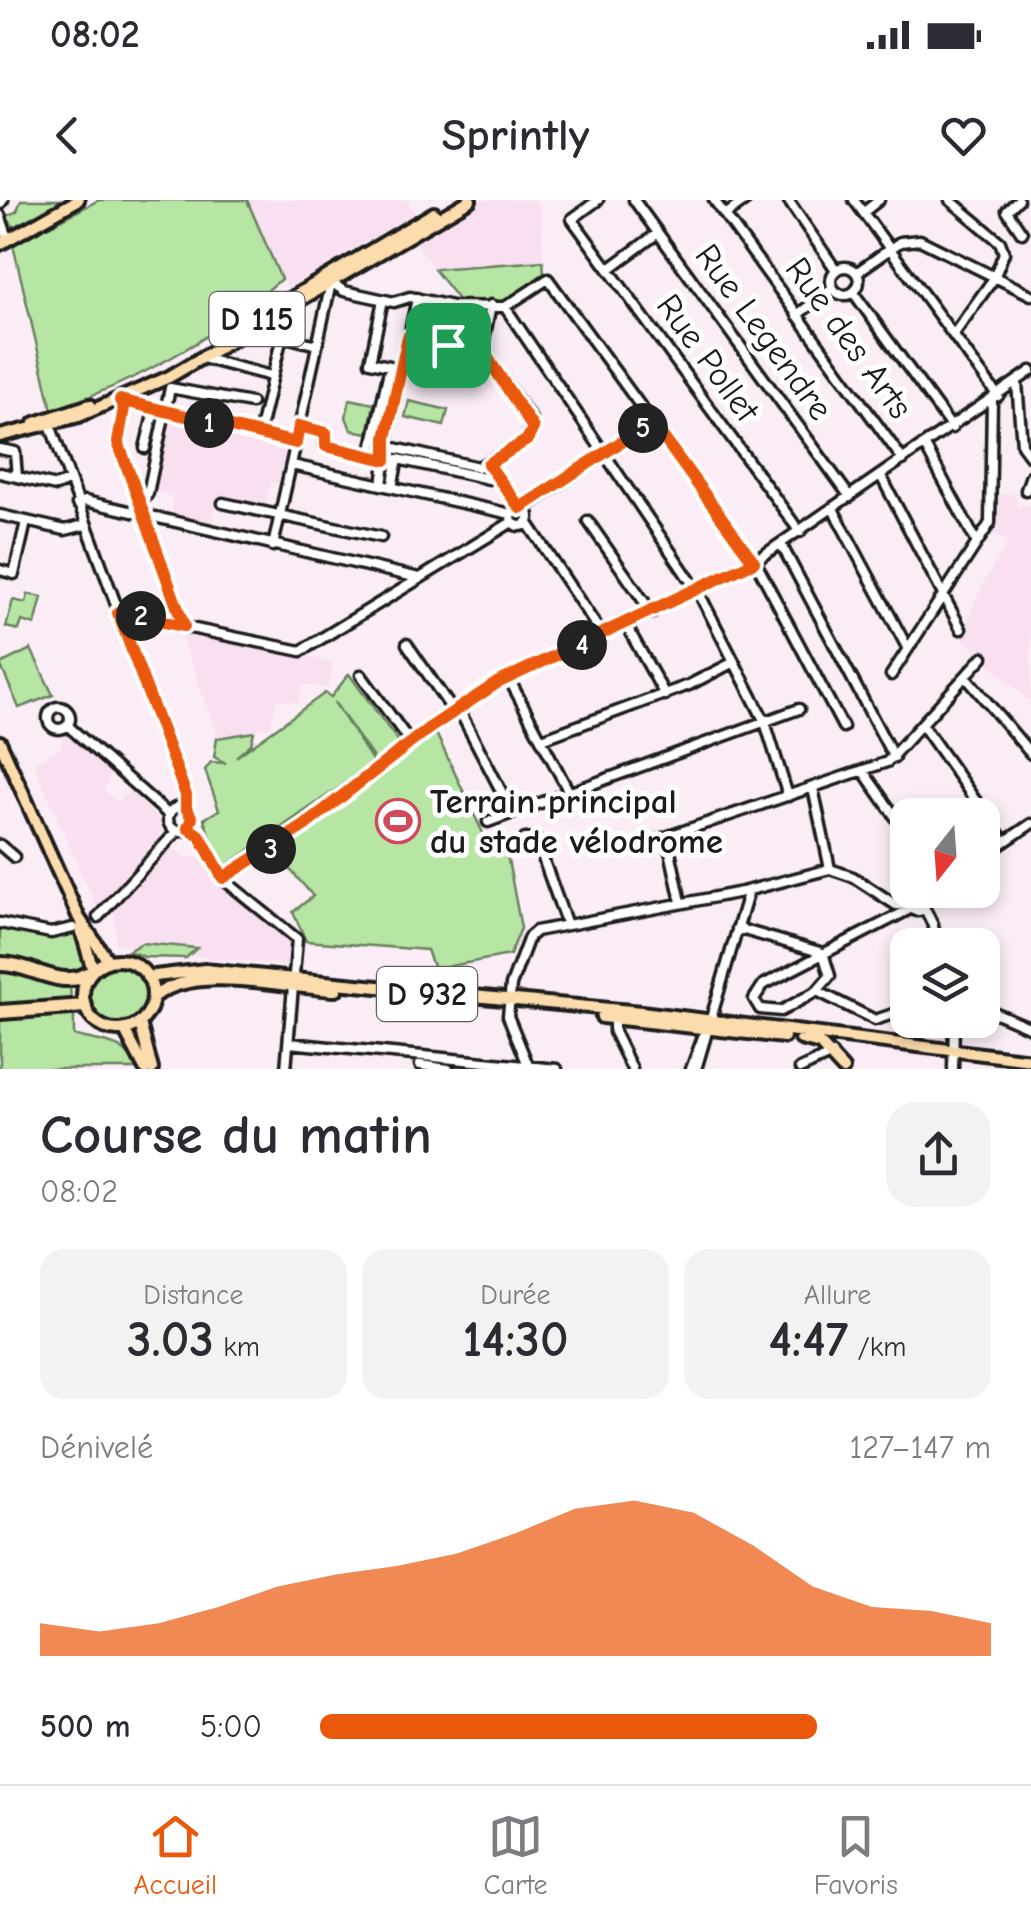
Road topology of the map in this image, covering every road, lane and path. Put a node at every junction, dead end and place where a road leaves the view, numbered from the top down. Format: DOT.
graph roads {
  1 [pos="78,200"];
  2 [pos="457,200"];
  3 [pos="470,200"];
  4 [pos="598,200"];
  5 [pos="634,200"];
  6 [pos="714,200"];
  7 [pos="746,200"];
  8 [pos="788,200"];
  9 [pos="854,200"];
  10 [pos="879,200"];
  11 [pos="950,200"];
  12 [pos="1018,200"];
  13 [pos="864,212"];
  14 [pos="726,214"];
  15 [pos="0,215"];
  16 [pos="658,233"];
  17 [pos="1022,233"];
  18 [pos="4,241"];
  19 [pos="891,248"];
  20 [pos="609,269"];
  21 [pos="836,270"];
  22 [pos="856,273"];
  23 [pos="994,278"];
  24 [pos="328,281"];
  25 [pos="833,288"];
  26 [pos="853,292"];
  27 [pos="1031,294"];
  28 [pos="417,298"];
  29 [pos="383,300"];
  30 [pos="491,305"];
  31 [pos="452,306"];
  32 [pos="505,307"];
  33 [pos="798,315"];
  34 [pos="954,334"];
  35 [pos="408,337"];
  36 [pos="444,344"];
  37 [pos="318,345"];
  38 [pos="482,349"];
  39 [pos="202,358"];
  40 [pos="1030,374"];
  41 [pos="271,376"];
  42 [pos="1017,383"];
  43 [pos="995,398"];
  44 [pos="120,400"];
  45 [pos="252,403"];
  46 [pos="154,411"];
  47 [pos="165,413"];
  48 [pos="652,422"];
  49 [pos="49,423"];
  50 [pos="299,426"];
  51 [pos="952,428"];
  52 [pos="0,432"];
  53 [pos="260,434"];
  54 [pos="386,442"];
  55 [pos="296,443"];
  56 [pos="925,446"];
  57 [pos="145,448"];
  58 [pos="0,449"];
  59 [pos="604,454"];
  60 [pos="370,456"];
  61 [pos="1031,457"];
  62 [pos="386,460"];
  63 [pos="903,460"];
  64 [pos="488,464"];
  65 [pos="292,465"];
  66 [pos="0,473"];
  67 [pos="496,474"];
  68 [pos="1031,474"];
  69 [pos="881,476"];
  70 [pos="17,477"];
  71 [pos="68,481"];
  72 [pos="387,486"];
  73 [pos="1026,490"];
  74 [pos="850,497"];
  75 [pos="223,503"];
  76 [pos="77,504"];
  77 [pos="140,506"];
  78 [pos="833,509"];
  79 [pos="517,513"];
  80 [pos="0,516"];
  81 [pos="280,516"];
  82 [pos="145,517"];
  83 [pos="588,521"];
  84 [pos="26,522"];
  85 [pos="527,522"];
  86 [pos="84,525"];
  87 [pos="800,532"];
  88 [pos="381,537"];
  89 [pos="977,543"];
  90 [pos="781,544"];
  91 [pos="273,546"];
  92 [pos="755,561"];
  93 [pos="0,570"];
  94 [pos="419,578"];
  95 [pos="698,592"];
  96 [pos="944,595"];
  97 [pos="118,613"];
  98 [pos="652,613"];
  99 [pos="626,625"];
  100 [pos="184,626"];
  101 [pos="961,629"];
  102 [pos="603,636"];
  103 [pos="407,644"];
  104 [pos="908,649"];
  105 [pos="984,657"];
  106 [pos="734,662"];
  107 [pos="362,674"];
  108 [pos="892,675"];
  109 [pos="508,677"];
  110 [pos="966,677"];
  111 [pos="665,695"];
  112 [pos="799,708"];
  113 [pos="456,710"];
  114 [pos="764,722"];
  115 [pos="68,726"];
  116 [pos="923,726"];
  117 [pos="843,727"];
  118 [pos="542,739"];
  119 [pos="0,742"];
  120 [pos="410,742"];
  121 [pos="1031,754"];
  122 [pos="894,758"];
  123 [pos="863,771"];
  124 [pos="812,788"];
  125 [pos="569,792"];
  126 [pos="788,796"];
  127 [pos="186,808"];
  128 [pos="890,809"];
  129 [pos="512,812"];
  130 [pos="169,814"];
  131 [pos="488,822"];
  132 [pos="1031,824"];
  133 [pos="188,828"];
  134 [pos="177,831"];
  135 [pos="667,837"];
  136 [pos="525,839"];
  137 [pos="1004,841"];
  138 [pos="0,844"];
  139 [pos="1000,844"];
  140 [pos="636,847"];
  141 [pos="14,857"];
  142 [pos="830,869"];
  143 [pos="223,878"];
  144 [pos="749,890"];
  145 [pos="890,898"];
  146 [pos="681,902"];
  147 [pos="911,908"];
  148 [pos="920,908"];
  149 [pos="98,917"];
  150 [pos="0,923"];
  151 [pos="76,923"];
  152 [pos="567,926"];
  153 [pos="737,928"];
  154 [pos="934,928"];
  155 [pos="823,953"];
  156 [pos="108,961"];
  157 [pos="0,964"];
  158 [pos="89,971"];
  159 [pos="146,976"];
  160 [pos="294,983"];
  161 [pos="817,990"];
  162 [pos="154,997"];
  163 [pos="510,1004"];
  164 [pos="85,1006"];
  165 [pos="0,1012"];
  166 [pos="890,1015"];
  167 [pos="1000,1015"];
  168 [pos="614,1018"];
  169 [pos="140,1023"];
  170 [pos="707,1025"];
  171 [pos="1031,1028"];
  172 [pos="124,1029"];
  173 [pos="954,1038"];
  174 [pos="853,1039"];
  175 [pos="289,1043"];
  176 [pos="954,1051"];
  177 [pos="420,1054"];
  178 [pos="832,1054"];
  179 [pos="1031,1060"];
  180 [pos="416,1067"];
  181 [pos="524,1067"];
  182 [pos="148,1069"];
  183 [pos="286,1069"];
  184 [pos="448,1069"];
  185 [pos="555,1069"];
  186 [pos="632,1069"];
  187 [pos="694,1069"];
  188 [pos="800,1069"];
  189 [pos="842,1069"];
  190 [pos="954,1069"];
  1 -- 18 [label="main road"];
  2 -- 24 [label="main road, D 115"];
  3 -- 24 [label="main road, D 115"];
  4 -- 20 [label="street, Rue Pollet"];
  5 -- 16 [label="street, Rue Legendre"];
  6 -- 14 [label="street, Rue des Arts"];
  7 -- 14 [label="street"];
  8 -- 21 [label="street"];
  9 -- 13 [label="street"];
  10 -- 13 [label="street"];
  11 -- 23 [label="street"];
  12 -- 17 [label="street"];
  13 -- 19 [label="street"];
  14 -- 33 [label="street, Rue des Arts"];
  15 -- 18 [label="street"];
  16 -- 20 [label="street"];
  16 -- 74 [label="street, Rue Legendre"];
  19 -- 22 [label="street"];
  19 -- 23 [label="street"];
  19 -- 34 [label="street"];
  20 -- 87 [label="street, Rue Pollet"];
  21 -- 22 [label="street"];
  21 -- 25 [label="street"];
  22 -- 26 [label="street"];
  23 -- 27 [label="street"];
  23 -- 34 [label="street"];
  24 -- 29 [label="street"];
  24 -- 37 [label="street"];
  24 -- 39 [label="main road, D 115"];
  24 -- 49 [label="main road, D 115"];
  25 -- 26 [label="street"];
  25 -- 33 [label="street"];
  26 -- 51 [label="street"];
  28 -- 29 [label="street"];
  28 -- 31 [label="street"];
  28 -- 35 [label="street"];
  29 -- 60 [label="street"];
  30 -- 31 [label="street"];
  30 -- 32 [label="street"];
  30 -- 38 [label="street"];
  31 -- 36 [label="street"];
  32 -- 48 [label="street"];
  32 -- 59 [label="street"];
  33 -- 63 [label="street, Rue des Arts"];
  34 -- 43 [label="street"];
  35 -- 36 [label="street"];
  35 -- 54 [label="street"];
  36 -- 38 [label="street"];
  37 -- 41 [label="street"];
  37 -- 50 [label="street"];
  38 -- 64 [label="street"];
  39 -- 41 [label="street"];
  39 -- 44 [label="main road, D 115"];
  40 -- 42 [label="street"];
  41 -- 53 [label="street"];
  42 -- 43 [label="street"];
  42 -- 61 [label="street"];
  43 -- 51 [label="street"];
  43 -- 89 [label="street"];
  44 -- 46 [label="street"];
  44 -- 49 [label="main road, D 115"];
  44 -- 77 [label="street"];
  45 -- 47 [label="street"];
  46 -- 47 [label="street"];
  46 -- 57 [label="street"];
  47 -- 53 [label="street"];
  47 -- 77 [label="street"];
  48 -- 59 [label="street"];
  48 -- 92 [label="street"];
  49 -- 52 [label="main road, D 115"];
  49 -- 71 [label="street"];
  50 -- 55 [label="street"];
  50 -- 60 [label="street"];
  51 -- 56 [label="street"];
  53 -- 55 [label="street"];
  54 -- 62 [label="street"];
  54 -- 64 [label="street"];
  55 -- 65 [label="street"];
  56 -- 63 [label="street"];
  56 -- 89 [label="street"];
  58 -- 70 [label="street"];
  59 -- 79 [label="street"];
  59 -- 95 [label="street"];
  60 -- 62 [label="street"];
  62 -- 72 [label="street"];
  63 -- 69 [label="street"];
  64 -- 67 [label="street"];
  65 -- 72 [label="street"];
  65 -- 81 [label="street"];
  66 -- 70 [label="street"];
  67 -- 72 [label="street"];
  67 -- 79 [label="street"];
  68 -- 73 [label="street"];
  69 -- 74 [label="street"];
  69 -- 96 [label="street"];
  70 -- 71 [label="street"];
  71 -- 76 [label="street"];
  72 -- 79 [label="street"];
  74 -- 78 [label="street"];
  75 -- 81 [label="street"];
  76 -- 82 [label="street"];
  76 -- 86 [label="street"];
  77 -- 82 [label="street"];
  78 -- 87 [label="street"];
  78 -- 104 [label="street"];
  79 -- 85 [label="street"];
  79 -- 85 [label="street"];
  79 -- 94 [label="street"];
  80 -- 84 [label="street"];
  81 -- 88 [label="street"];
  81 -- 91 [label="street"];
  82 -- 91 [label="street"];
  82 -- 100 [label="street"];
  83 -- 98 [label="street"];
  84 -- 86 [label="street"];
  84 -- 93 [label="street"];
  85 -- 102 [label="street"];
  86 -- 97 [label="street"];
  87 -- 90 [label="street"];
  89 -- 96 [label="street"];
  90 -- 92 [label="street"];
  90 -- 122 [label="street"];
  91 -- 94 [label="street"];
  92 -- 95 [label="street"];
  92 -- 117 [label="street"];
  94 -- 100 [label="street"];
  95 -- 98 [label="street"];
  95 -- 106 [label="street"];
  96 -- 101 [label="street"];
  96 -- 104 [label="street"];
  97 -- 100 [label="street"];
  97 -- 127 [label="street"];
  98 -- 99 [label="street"];
  99 -- 102 [label="street"];
  99 -- 111 [label="street"];
  102 -- 109 [label="street"];
  103 -- 113 [label="street"];
  104 -- 108 [label="street"];
  105 -- 110 [label="street"];
  106 -- 111 [label="street"];
  106 -- 114 [label="street"];
  107 -- 120 [label="street"];
  109 -- 113 [label="street"];
  109 -- 118 [label="street"];
  110 -- 116 [label="street"];
  110 -- 121 [label="street"];
  111 -- 118 [label="street"];
  112 -- 114 [label="street"];
  113 -- 120 [label="street"];
  113 -- 129 [label="street"];
  114 -- 125 [label="street"];
  114 -- 126 [label="street"];
  115 -- 130 [label="street"];
  116 -- 122 [label="street"];
  116 -- 137 [label="street"];
  118 -- 125 [label="street"];
  119 -- 151 [label="main road"];
  120 -- 143 [label="street"];
  122 -- 123 [label="street"];
  123 -- 124 [label="street"];
  123 -- 128 [label="street"];
  124 -- 126 [label="street"];
  124 -- 142 [label="street"];
  125 -- 129 [label="street"];
  126 -- 135 [label="street"];
  127 -- 130 [label="street"];
  127 -- 133 [label="street"];
  129 -- 131 [label="street"];
  130 -- 134 [label="street"];
  132 -- 137 [label="street"];
  133 -- 134 [label="street"];
  133 -- 143 [label="street"];
  134 -- 149 [label="street"];
  135 -- 140 [label="street"];
  135 -- 146 [label="street"];
  136 -- 152 [label="street"];
  137 -- 139 [label="street"];
  138 -- 141 [label="street"];
  142 -- 144 [label="street"];
  142 -- 145 [label="street"];
  143 -- 160 [label="street"];
  144 -- 146 [label="street"];
  144 -- 153 [label="street"];
  146 -- 152 [label="street"];
  147 -- 155 [label="street"];
  148 -- 154 [label="street"];
  150 -- 151 [label="street"];
  151 -- 156 [label="main road"];
  151 -- 158 [label="main road"];
  152 -- 163 [label="street"];
  153 -- 155 [label="street"];
  153 -- 170 [label="street"];
  155 -- 161 [label="street"];
  155 -- 161 [label="street"];
  156 -- 158 [label="main road"];
  156 -- 159 [label="main road"];
  157 -- 158 [label="highway"];
  158 -- 164 [label="main road"];
  159 -- 160 [label="main road, D 932"];
  159 -- 162 [label="main road"];
  160 -- 162 [label="main road, D 932"];
  160 -- 163 [label="main road, D 932"];
  160 -- 175 [label="street"];
  161 -- 166 [label="street"];
  162 -- 169 [label="main road"];
  163 -- 168 [label="main road, D 932"];
  163 -- 170 [label="main road, D 932"];
  163 -- 181 [label="street"];
  164 -- 165 [label="highway"];
  164 -- 172 [label="main road"];
  167 -- 171 [label="street"];
  168 -- 170 [label="main road, D 932"];
  168 -- 186 [label="street"];
  169 -- 172 [label="main road"];
  169 -- 182 [label="main road"];
  170 -- 174 [label="main road, D 932"];
  170 -- 178 [label="main road, D 932"];
  170 -- 187 [label="street"];
  172 -- 182 [label="main road"];
  173 -- 176 [label="street"];
  174 -- 176 [label="main road, D 932"];
  174 -- 178 [label="main road"];
  175 -- 177 [label="street"];
  175 -- 183 [label="street"];
  176 -- 179 [label="main road, D 932"];
  176 -- 190 [label="street"];
  177 -- 180 [label="street"];
  177 -- 181 [label="street"];
  178 -- 188 [label="street"];
  178 -- 189 [label="main road"];
  180 -- 184 [label="street"];
  181 -- 185 [label="street"];
}
